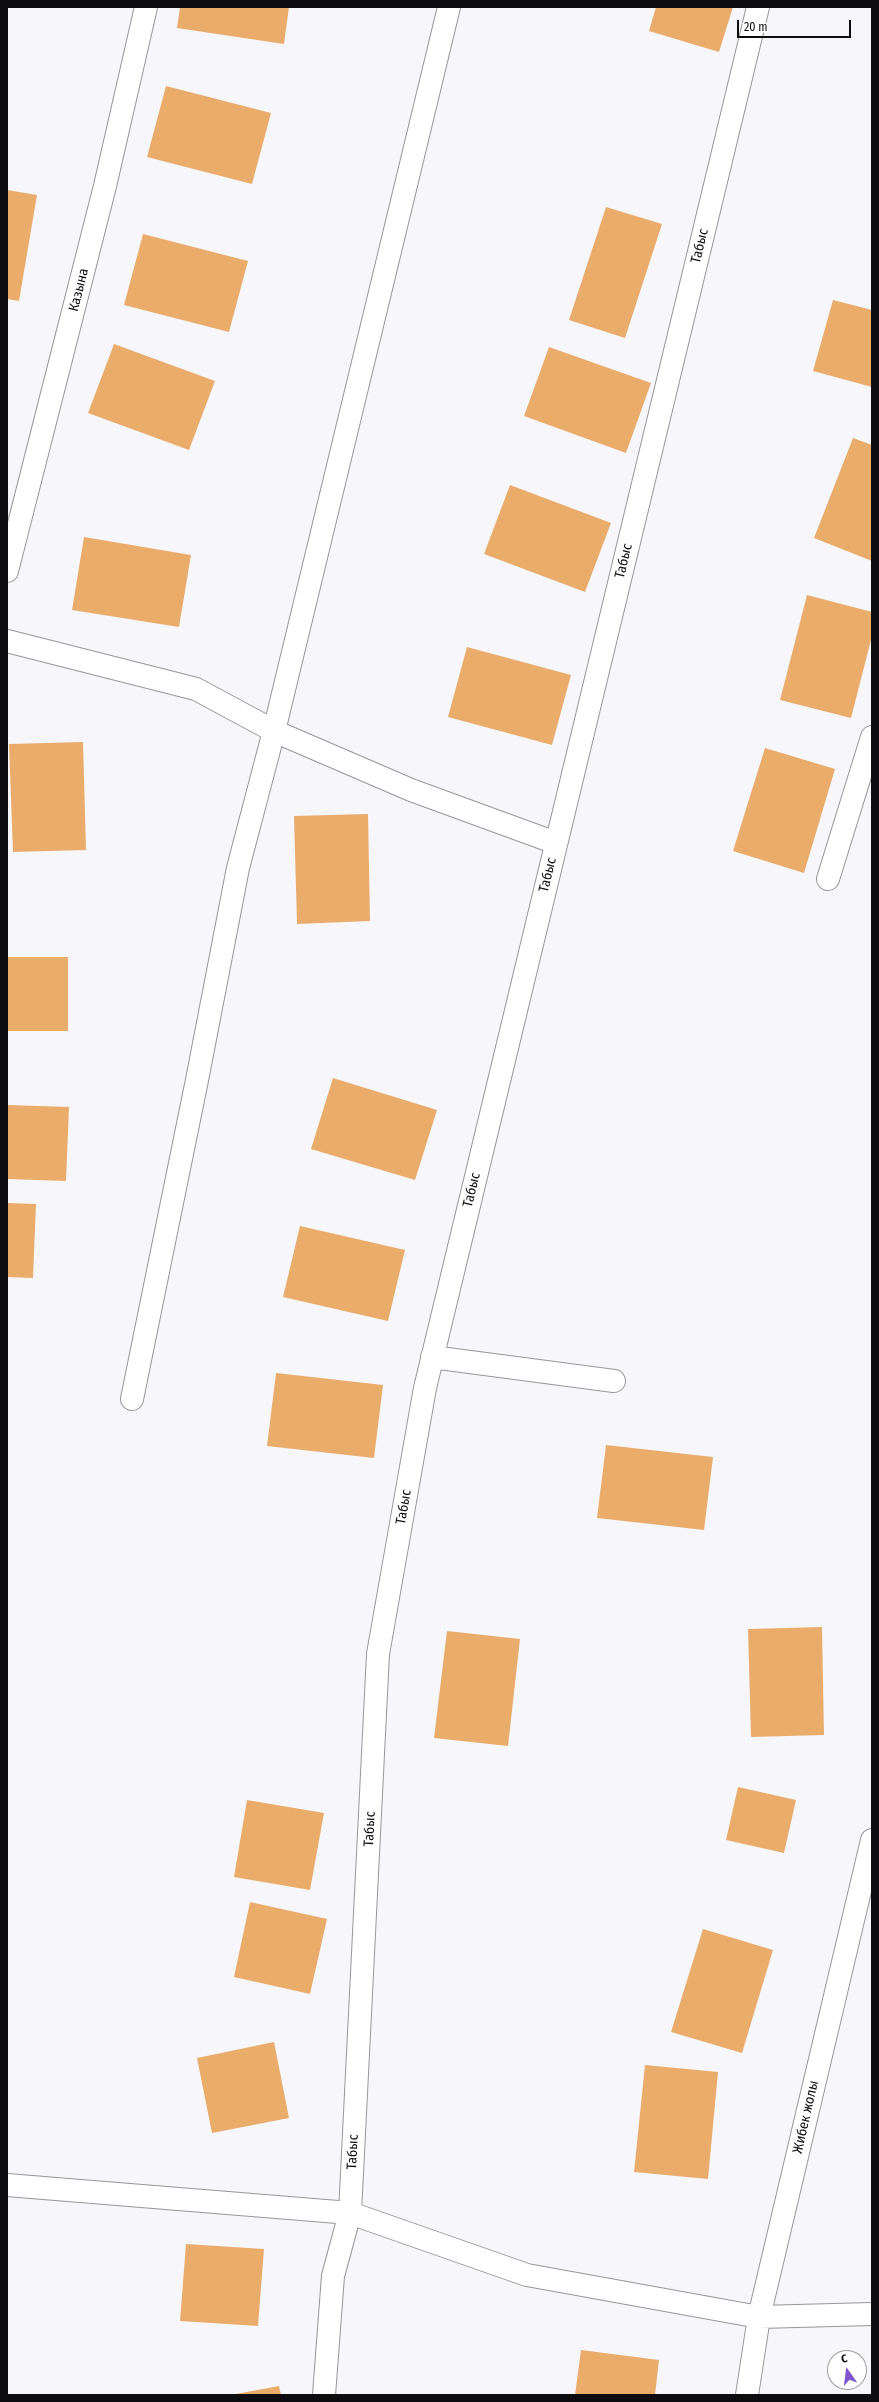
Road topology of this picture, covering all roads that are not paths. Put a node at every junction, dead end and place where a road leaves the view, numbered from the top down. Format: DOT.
graph roads {
  1 [pos="146,7"];
  2 [pos="449,7"];
  3 [pos="758,7"];
  4 [pos="7,571"];
  5 [pos="7,641"];
  6 [pos="274,731"];
  7 [pos="872,737"];
  8 [pos="556,843"];
  9 [pos="828,879"];
  10 [pos="432,1357"];
  11 [pos="614,1381"];
  12 [pos="132,1399"];
  13 [pos="872,1840"];
  14 [pos="7,2185"];
  15 [pos="350,2213"];
  16 [pos="872,2314"];
  17 [pos="759,2317"];
  18 [pos="324,2395"];
  19 [pos="747,2395"];
  1 -- 4 [label="street, Казына"];
  2 -- 6 [label="street"];
  3 -- 8 [label="street, Табыс"];
  5 -- 6 [label="street"];
  6 -- 8 [label="street"];
  6 -- 12 [label="street"];
  7 -- 9 [label="street"];
  8 -- 10 [label="street, Табыс"];
  10 -- 11 [label="street"];
  10 -- 15 [label="street, Табыс"];
  13 -- 17 [label="street, Жибек жолы"];
  14 -- 15 [label="street"];
  15 -- 17 [label="street"];
  15 -- 18 [label="street, Табыс"];
  16 -- 17 [label="street"];
  17 -- 19 [label="street, Жибек жолы"];
}
